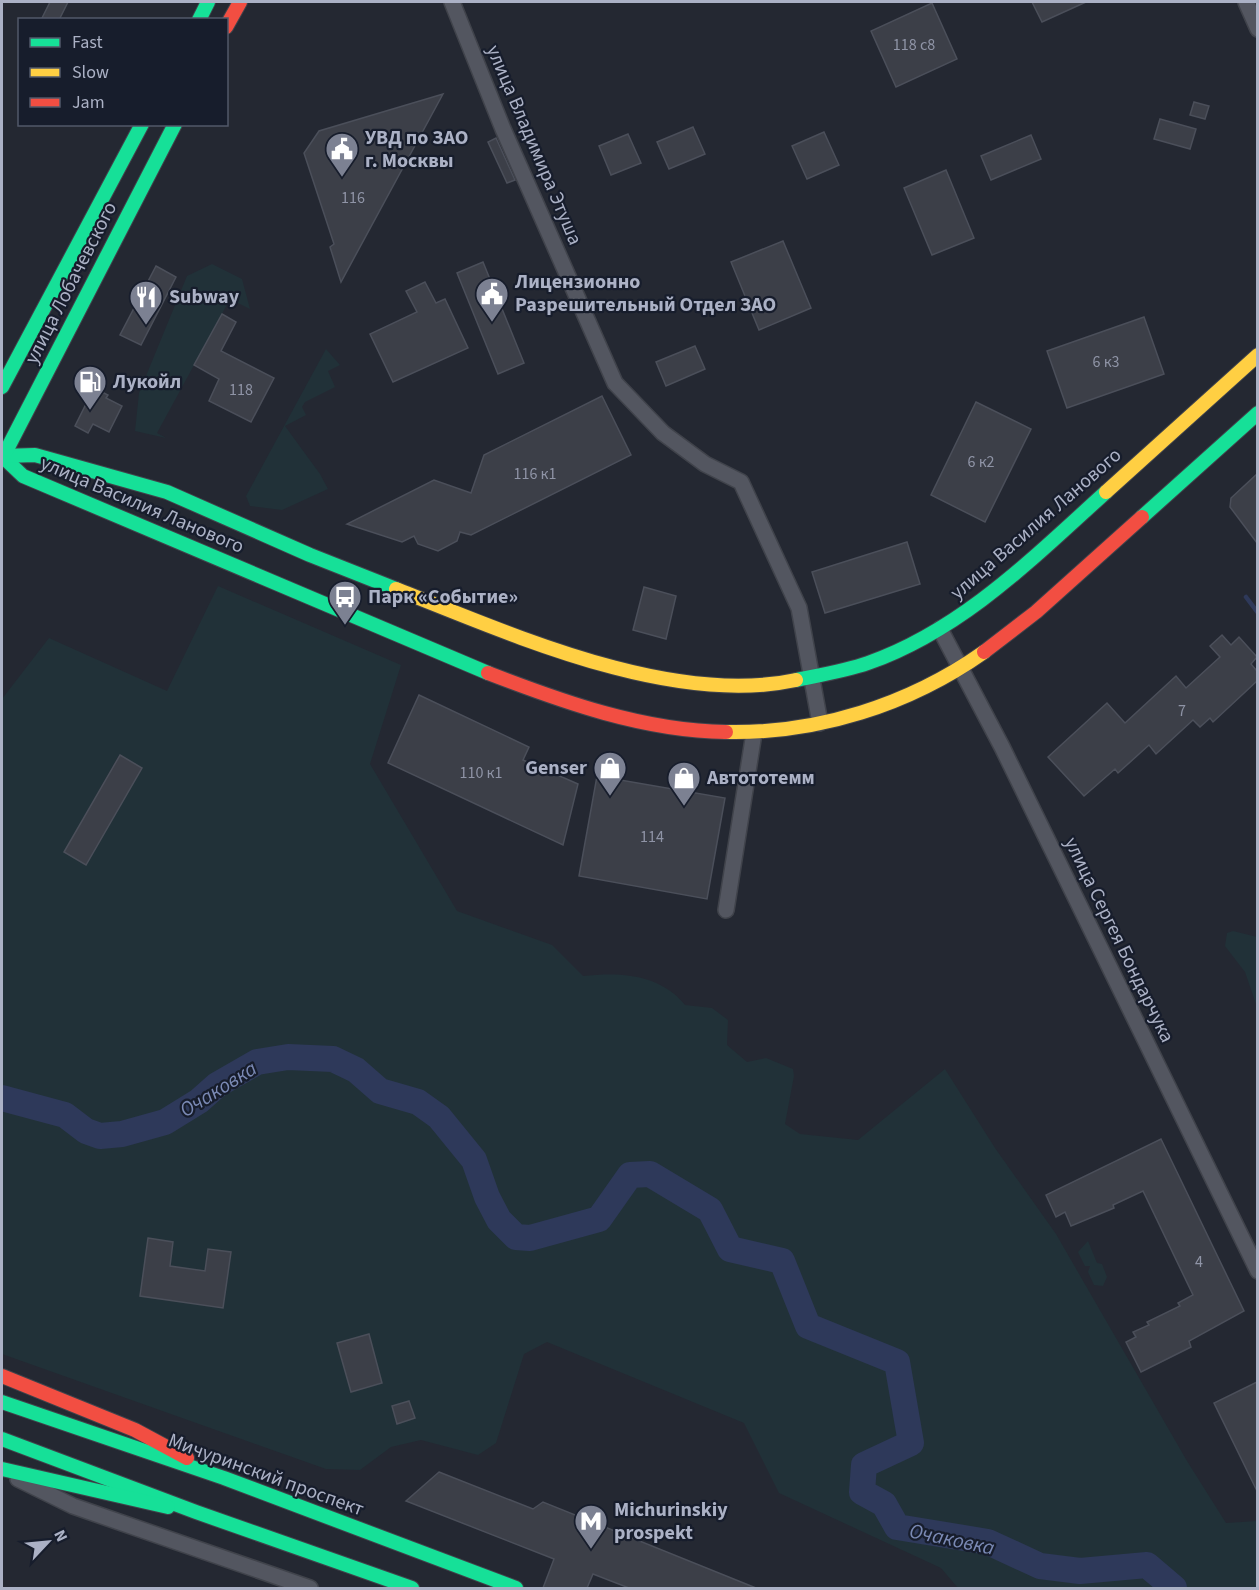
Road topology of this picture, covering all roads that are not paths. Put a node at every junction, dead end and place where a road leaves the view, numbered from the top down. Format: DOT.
graph roads {
  1 [pos="208,2"];
  2 [pos="240,2"];
  3 [pos="452,2"];
  4 [pos="1246,2"];
  5 [pos="200,18"];
  6 [pos="228,23"];
  7 [pos="1257,29"];
  8 [pos="141,126"];
  9 [pos="174,126"];
  10 [pos="1257,355"];
  11 [pos="2,387"];
  12 [pos="1257,413"];
  13 [pos="2,457"];
  14 [pos="940,629"];
  15 [pos="961,668"];
  16 [pos="811,678"];
  17 [pos="820,723"];
  18 [pos="754,733"];
  19 [pos="726,910"];
  20 [pos="1257,1271"];
  21 [pos="2,1376"];
  22 [pos="2,1402"];
  23 [pos="2,1439"];
  24 [pos="2,1470"];
  25 [pos="224,1478"];
  26 [pos="196,1512"];
  27 [pos="310,1588"];
  28 [pos="412,1588"];
  29 [pos="516,1588"];
  1 -- 5 [label="street"];
  2 -- 6 [label="street"];
  3 -- 16 [label="street, улица Владимира Этуша"];
  4 -- 7 [label="street"];
  8 -- 11 [label="street, улица Лобачевского"];
  9 -- 13 [label="street, улица Лобачевского"];
  10 -- 14 [label="street, улица Василия Ланового"];
  12 -- 15 [label="street, улица Василия Ланового"];
  13 -- 16 [label="street, улица Василия Ланового"];
  13 -- 18 [label="street, улица Василия Ланового"];
  14 -- 15 [label="street, улица Сергея Бондарчука"];
  14 -- 16 [label="street, улица Василия Ланового"];
  15 -- 17 [label="street, улица Василия Ланового"];
  15 -- 20 [label="street, улица Сергея Бондарчука"];
  16 -- 17 [label="street, улица Владимира Этуша"];
  17 -- 18 [label="street, улица Василия Ланового"];
  18 -- 19 [label="street"];
  21 -- 25 [label="street"];
  22 -- 25 [label="street, Мичуринский проспект"];
  23 -- 26 [label="street"];
  24 -- 26 [label="street"];
  24 -- 27 [label="street"];
  25 -- 29 [label="street, Мичуринский проспект"];
  26 -- 28 [label="street"];
}
